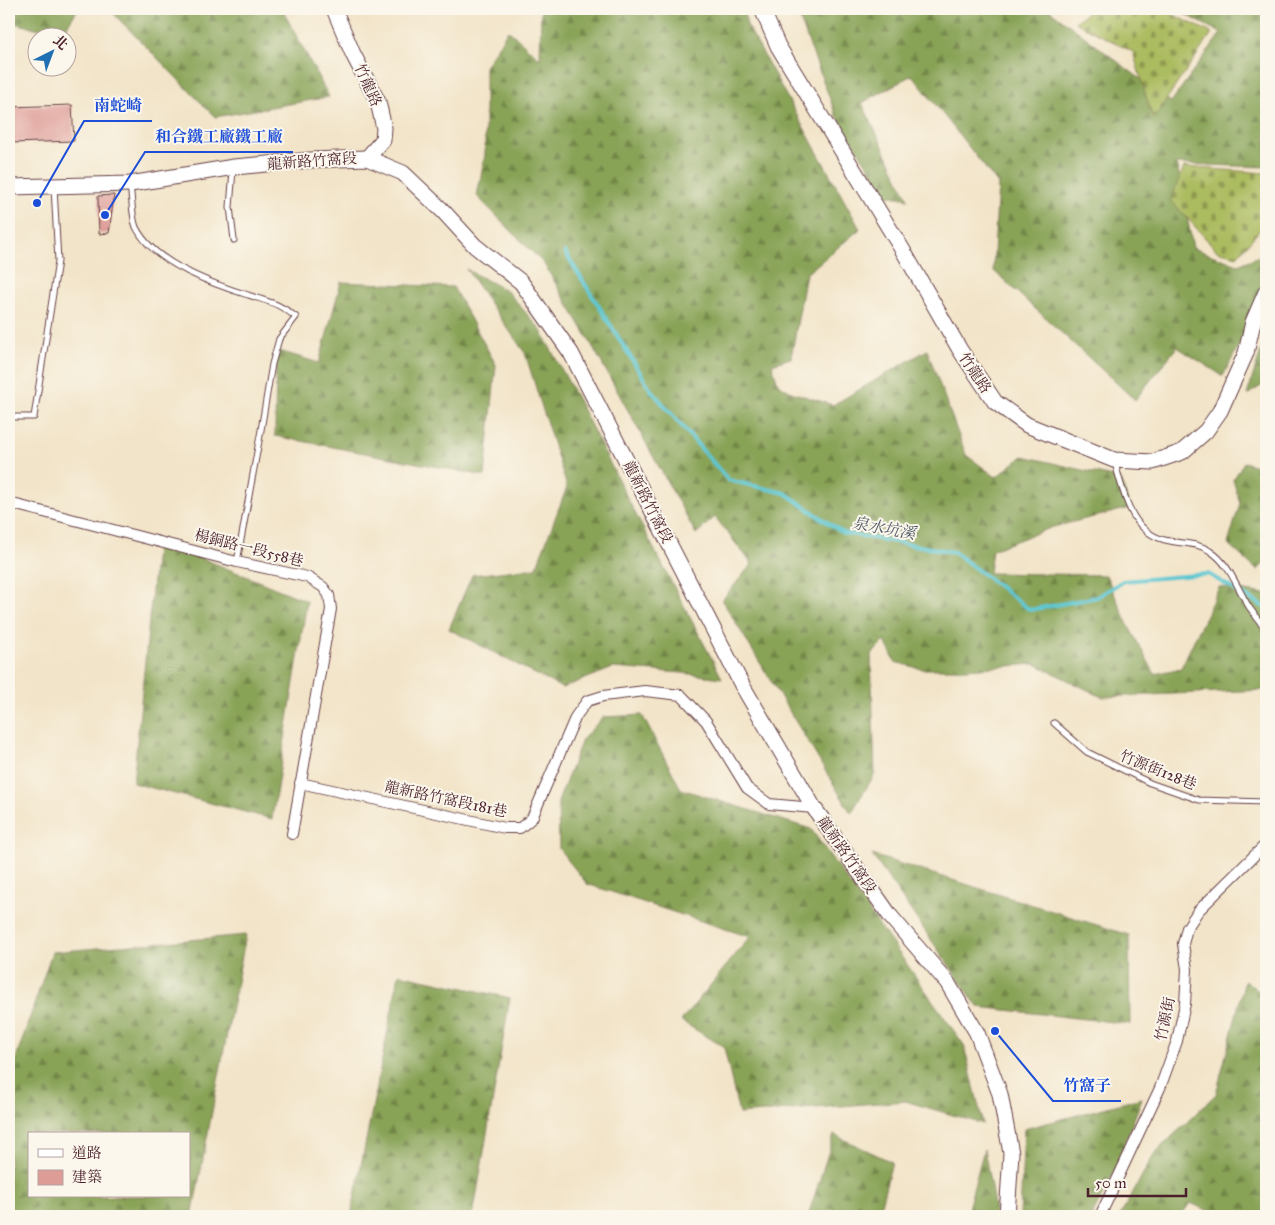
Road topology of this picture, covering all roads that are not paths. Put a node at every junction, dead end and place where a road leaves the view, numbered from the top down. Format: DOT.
graph roads {
  1 [pos="334,9"];
  2 [pos="762,9"];
  3 [pos="367,158"];
  4 [pos="234,167"];
  5 [pos="130,184"];
  6 [pos="54,186"];
  7 [pos="9,188"];
  8 [pos="234,240"];
  9 [pos="1266,292"];
  10 [pos="9,417"];
  11 [pos="1114,460"];
  12 [pos="9,503"];
  13 [pos="237,562"];
  14 [pos="1266,632"];
  15 [pos="1054,723"];
  16 [pos="300,783"];
  17 [pos="1266,802"];
  18 [pos="814,808"];
  19 [pos="292,834"];
  20 [pos="1266,844"];
  21 [pos="1008,1216"];
  22 [pos="1100,1216"];
  1 -- 3 [label="street, 竹龍路"];
  2 -- 11 [label="street, 竹龍路"];
  3 -- 4 [label="street, 龍新路竹窩段"];
  3 -- 18 [label="street, 龍新路竹窩段"];
  4 -- 5 [label="street, 龍新路竹窩段"];
  4 -- 8 [label="lane"];
  5 -- 6 [label="street, 龍新路竹窩段"];
  5 -- 13 [label="lane"];
  6 -- 7 [label="street, 龍新路竹窩段"];
  6 -- 10 [label="lane"];
  9 -- 11 [label="street, 竹龍路"];
  11 -- 14 [label="lane"];
  12 -- 13 [label="street, 楊銅路一段558巷"];
  13 -- 16 [label="street, 楊銅路一段558巷"];
  15 -- 17 [label="lane, 竹源街128巷"];
  16 -- 18 [label="street, 龍新路竹窩段181巷"];
  16 -- 19 [label="street, 楊銅路一段558巷"];
  18 -- 21 [label="street, 龍新路竹窩段"];
  20 -- 22 [label="street, 竹源街"];
}
